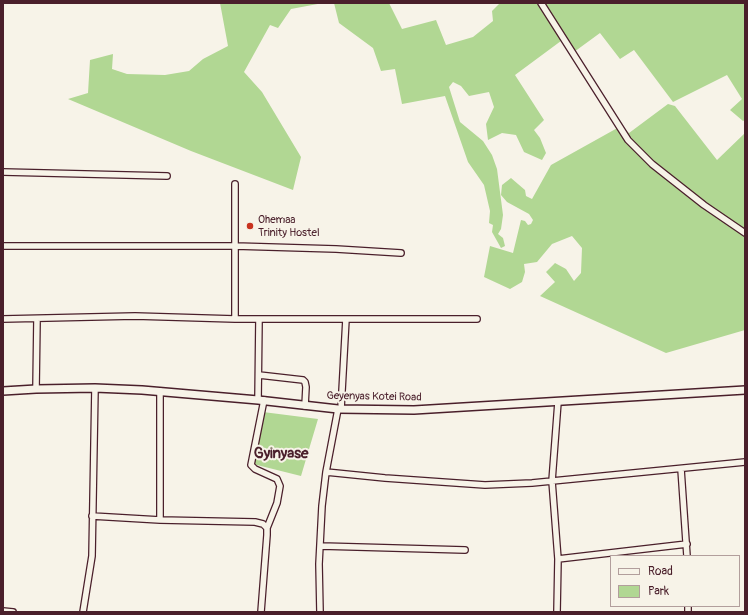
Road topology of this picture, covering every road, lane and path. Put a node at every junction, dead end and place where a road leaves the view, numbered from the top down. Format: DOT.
graph roads {
  1 [pos="541,3"];
  2 [pos="3,172"];
  3 [pos="167,176"];
  4 [pos="235,184"];
  5 [pos="745,233"];
  6 [pos="3,246"];
  7 [pos="235,246"];
  8 [pos="401,253"];
  9 [pos="3,319"];
  10 [pos="37,319"];
  11 [pos="235,319"];
  12 [pos="259,319"];
  13 [pos="346,319"];
  14 [pos="477,319"];
  15 [pos="259,375"];
  16 [pos="95,388"];
  17 [pos="36,389"];
  18 [pos="745,390"];
  19 [pos="3,391"];
  20 [pos="160,391"];
  21 [pos="261,400"];
  22 [pos="558,402"];
  23 [pos="305,406"];
  24 [pos="339,409"];
  25 [pos="745,462"];
  26 [pos="681,469"];
  27 [pos="326,472"];
  28 [pos="552,481"];
  29 [pos="92,516"];
  30 [pos="160,520"];
  31 [pos="267,528"];
  32 [pos="687,544"];
  33 [pos="321,546"];
  34 [pos="464,550"];
  35 [pos="687,555"];
  36 [pos="558,559"];
  37 [pos="3,611"];
  38 [pos="13,612"];
  39 [pos="83,612"];
  40 [pos="261,612"];
  41 [pos="320,612"];
  42 [pos="556,612"];
  1 -- 5 [label="street"];
  2 -- 3 [label="street"];
  4 -- 7 [label="street"];
  6 -- 7 [label="street"];
  7 -- 8 [label="street"];
  7 -- 11 [label="street"];
  9 -- 10 [label="street"];
  10 -- 11 [label="street"];
  10 -- 17 [label="street"];
  11 -- 12 [label="street"];
  12 -- 13 [label="street"];
  12 -- 15 [label="street"];
  13 -- 14 [label="street"];
  13 -- 24 [label="street"];
  15 -- 21 [label="street"];
  15 -- 23 [label="street"];
  16 -- 17 [label="street, Geyenyas Kotei Road"];
  16 -- 20 [label="street, Geyenyas Kotei Road"];
  16 -- 29 [label="street"];
  17 -- 19 [label="street, Geyenyas Kotei Road"];
  18 -- 22 [label="street, Geyenyas Kotei Road"];
  20 -- 21 [label="street, Geyenyas Kotei Road"];
  20 -- 30 [label="street"];
  21 -- 23 [label="street, Geyenyas Kotei Road"];
  21 -- 31 [label="street"];
  22 -- 24 [label="street, Geyenyas Kotei Road"];
  22 -- 28 [label="street"];
  23 -- 24 [label="street, Geyenyas Kotei Road"];
  24 -- 27 [label="street"];
  25 -- 26 [label="street"];
  26 -- 28 [label="street"];
  26 -- 32 [label="street"];
  27 -- 28 [label="street"];
  27 -- 33 [label="street"];
  28 -- 36 [label="street"];
  29 -- 30 [label="street"];
  29 -- 39 [label="street"];
  30 -- 31 [label="street"];
  31 -- 40 [label="street"];
  32 -- 35 [label="street"];
  32 -- 36 [label="street"];
  33 -- 34 [label="street"];
  33 -- 41 [label="street"];
  36 -- 42 [label="street"];
  37 -- 38 [label="street"];
}
